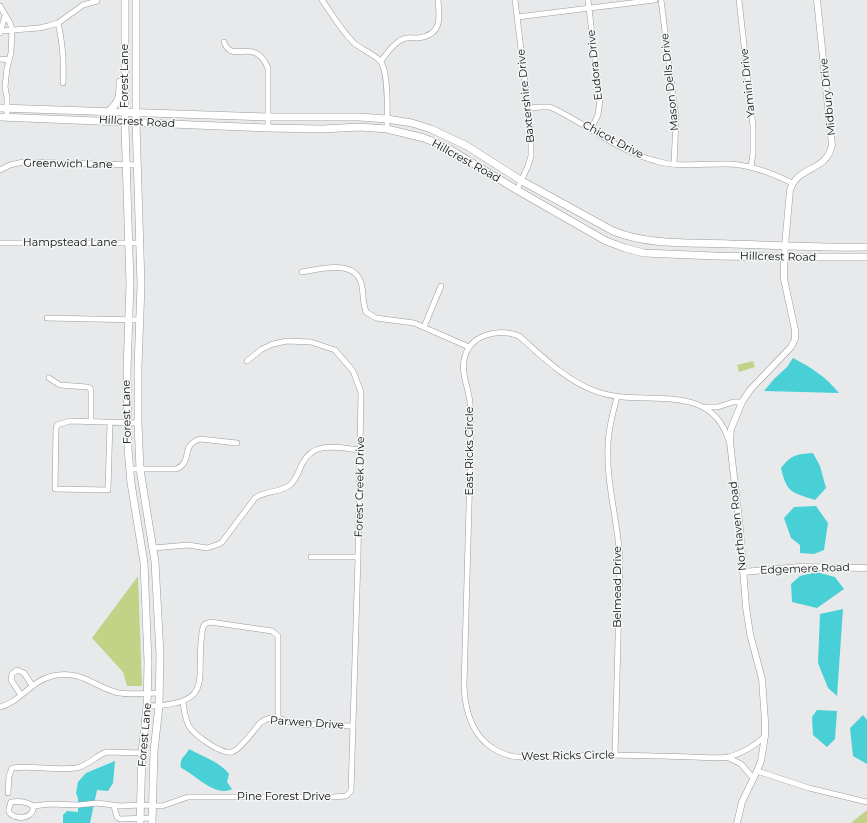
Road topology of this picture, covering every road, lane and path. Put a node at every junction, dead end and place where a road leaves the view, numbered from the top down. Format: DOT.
graph roads {
  1 [pos="125,0"];
  2 [pos="136,0"];
  3 [pos="322,0"];
  4 [pos="438,0"];
  5 [pos="515,0"];
  6 [pos="588,0"];
  7 [pos="655,0"];
  8 [pos="661,0"];
  9 [pos="739,0"];
  10 [pos="816,0"];
  11 [pos="97,1"];
  12 [pos="0,6"];
  13 [pos="588,8"];
  14 [pos="6,16"];
  15 [pos="517,17"];
  16 [pos="58,23"];
  17 [pos="12,30"];
  18 [pos="1,32"];
  19 [pos="224,42"];
  20 [pos="125,52"];
  21 [pos="0,59"];
  22 [pos="9,60"];
  23 [pos="381,61"];
  24 [pos="63,83"];
  25 [pos="4,108"];
  26 [pos="529,108"];
  27 [pos="109,111"];
  28 [pos="125,111"];
  29 [pos="136,111"];
  30 [pos="4,117"];
  31 [pos="268,117"];
  32 [pos="387,119"];
  33 [pos="125,121"];
  34 [pos="136,122"];
  35 [pos="268,128"];
  36 [pos="386,129"];
  37 [pos="591,130"];
  38 [pos="674,164"];
  39 [pos="127,165"];
  40 [pos="138,165"];
  41 [pos="751,166"];
  42 [pos="0,170"];
  43 [pos="522,181"];
  44 [pos="792,183"];
  45 [pos="517,190"];
  46 [pos="0,243"];
  47 [pos="129,243"];
  48 [pos="140,243"];
  49 [pos="785,246"];
  50 [pos="867,246"];
  51 [pos="867,257"];
  52 [pos="784,258"];
  53 [pos="302,272"];
  54 [pos="441,286"];
  55 [pos="47,318"];
  56 [pos="129,320"];
  57 [pos="140,320"];
  58 [pos="424,327"];
  59 [pos="469,347"];
  60 [pos="247,360"];
  61 [pos="49,378"];
  62 [pos="618,397"];
  63 [pos="742,402"];
  64 [pos="706,408"];
  65 [pos="91,422"];
  66 [pos="110,422"];
  67 [pos="127,422"];
  68 [pos="138,423"];
  69 [pos="730,442"];
  70 [pos="237,443"];
  71 [pos="360,450"];
  72 [pos="140,469"];
  73 [pos="130,470"];
  74 [pos="153,548"];
  75 [pos="311,557"];
  76 [pos="358,557"];
  77 [pos="155,562"];
  78 [pos="144,563"];
  79 [pos="867,568"];
  80 [pos="743,572"];
  81 [pos="467,580"];
  82 [pos="32,685"];
  83 [pos="148,693"];
  84 [pos="160,693"];
  85 [pos="20,695"];
  86 [pos="182,702"];
  87 [pos="147,706"];
  88 [pos="159,706"];
  89 [pos="0,707"];
  90 [pos="278,718"];
  91 [pos="353,726"];
  92 [pos="765,736"];
  93 [pos="142,753"];
  94 [pos="615,755"];
  95 [pos="727,757"];
  96 [pos="757,771"];
  97 [pos="753,778"];
  98 [pos="8,793"];
  99 [pos="867,802"];
  100 [pos="140,805"];
  101 [pos="33,806"];
  102 [pos="114,806"];
  103 [pos="152,806"];
  104 [pos="140,820"];
  105 [pos="152,821"];
  106 [pos="737,823"];
  1 -- 20 [label="main road, Forest Lane"];
  2 -- 29 [label="main road, Forest Lane"];
  3 -- 23 [label="street"];
  4 -- 23 [label="street"];
  5 -- 15 [label="street, Baxtershire Drive"];
  6 -- 13 [label="street, Eudora Drive"];
  7 -- 13 [label="street"];
  8 -- 38 [label="street, Mason Dells Drive"];
  9 -- 41 [label="street, Yamini Drive"];
  10 -- 44 [label="street, Midbury Drive"];
  11 -- 16 [label="street"];
  12 -- 14 [label="street"];
  13 -- 15 [label="street"];
  13 -- 37 [label="street, Eudora Drive"];
  14 -- 17 [label="street"];
  14 -- 18 [label="street"];
  15 -- 26 [label="street, Baxtershire Drive"];
  16 -- 17 [label="street"];
  16 -- 24 [label="street"];
  17 -- 18 [label="street"];
  17 -- 22 [label="street"];
  19 -- 31 [label="street"];
  20 -- 27 [label="main road"];
  20 -- 28 [label="main road, Forest Lane"];
  21 -- 22 [label="street"];
  22 -- 25 [label="street"];
  23 -- 32 [label="street"];
  25 -- 27 [label="main road, Hillcrest Road"];
  25 -- 30 [label="street"];
  26 -- 37 [label="street, Chicot Drive"];
  26 -- 43 [label="street, Baxtershire Drive"];
  27 -- 28 [label="main road, Hillcrest Road"];
  28 -- 29 [label="main road, Hillcrest Road"];
  28 -- 33 [label="main road, Forest Lane"];
  29 -- 31 [label="main road, Hillcrest Road"];
  29 -- 34 [label="main road, Forest Lane"];
  30 -- 33 [label="main road, Hillcrest Road"];
  31 -- 32 [label="main road, Hillcrest Road"];
  31 -- 35 [label="street"];
  32 -- 36 [label="street"];
  32 -- 43 [label="main road, Hillcrest Road"];
  33 -- 34 [label="main road, Hillcrest Road"];
  33 -- 39 [label="main road, Forest Lane"];
  34 -- 35 [label="main road, Hillcrest Road"];
  34 -- 40 [label="main road, Forest Lane"];
  35 -- 36 [label="main road, Hillcrest Road"];
  36 -- 45 [label="main road, Hillcrest Road"];
  37 -- 38 [label="street, Chicot Drive"];
  38 -- 41 [label="street, Chicot Drive"];
  39 -- 40 [label="street, Greenwich Lane"];
  39 -- 42 [label="street, Greenwich Lane"];
  39 -- 47 [label="main road, Forest Lane"];
  40 -- 48 [label="main road, Forest Lane"];
  41 -- 44 [label="street, Chicot Drive"];
  43 -- 45 [label="street, Baxtershire Drive"];
  43 -- 49 [label="main road, Hillcrest Road"];
  44 -- 49 [label="street"];
  45 -- 52 [label="main road, Hillcrest Road"];
  46 -- 47 [label="street, Hampstead Lane"];
  47 -- 48 [label="street, Hampstead Lane"];
  47 -- 56 [label="main road, Forest Lane"];
  48 -- 57 [label="main road, Forest Lane"];
  49 -- 50 [label="main road, Hillcrest Road"];
  49 -- 52 [label="street, Northaven Road"];
  51 -- 52 [label="main road, Hillcrest Road"];
  52 -- 63 [label="street, Northaven Road"];
  53 -- 58 [label="street"];
  54 -- 58 [label="street"];
  55 -- 56 [label="street"];
  56 -- 57 [label="street"];
  56 -- 67 [label="main road, Forest Lane"];
  57 -- 68 [label="main road, Forest Lane"];
  58 -- 59 [label="street"];
  59 -- 62 [label="street"];
  59 -- 81 [label="street, East Ricks Circle"];
  60 -- 71 [label="street, Forest Creek Drive"];
  61 -- 65 [label="street"];
  62 -- 64 [label="street"];
  62 -- 94 [label="street, Belmead Drive"];
  63 -- 64 [label="street"];
  63 -- 69 [label="street, Northaven Road"];
  64 -- 69 [label="street"];
  65 -- 66 [label="street"];
  65 -- 66 [label="street"];
  66 -- 67 [label="street"];
  67 -- 68 [label="street"];
  67 -- 73 [label="main road, Forest Lane"];
  68 -- 72 [label="main road, Forest Lane"];
  69 -- 80 [label="street, Northaven Road"];
  70 -- 72 [label="street"];
  71 -- 74 [label="street"];
  71 -- 76 [label="street, Forest Creek Drive"];
  72 -- 73 [label="street"];
  72 -- 74 [label="main road, Forest Lane"];
  73 -- 78 [label="main road, Forest Lane"];
  74 -- 77 [label="main road, Forest Lane"];
  75 -- 76 [label="street"];
  76 -- 91 [label="street, Forest Creek Drive"];
  77 -- 78 [label="main road"];
  77 -- 84 [label="main road, Forest Lane"];
  78 -- 83 [label="main road, Forest Lane"];
  79 -- 80 [label="street, Edgemere Road"];
  80 -- 92 [label="street, Northaven Road"];
  81 -- 94 [label="street, West Ricks Circle"];
  82 -- 83 [label="street"];
  82 -- 85 [label="street"];
  82 -- 85 [label="street"];
  83 -- 84 [label="street"];
  83 -- 87 [label="main road, Forest Lane"];
  84 -- 88 [label="main road, Forest Lane"];
  85 -- 89 [label="street"];
  86 -- 88 [label="street"];
  86 -- 90 [label="street, Parwen Drive"];
  86 -- 90 [label="street"];
  87 -- 88 [label="street"];
  87 -- 93 [label="main road, Forest Lane"];
  88 -- 103 [label="main road, Forest Lane"];
  90 -- 91 [label="street, Parwen Drive"];
  91 -- 103 [label="street, Pine Forest Drive"];
  92 -- 95 [label="street, West Ricks Circle"];
  92 -- 96 [label="street, Northaven Road"];
  93 -- 98 [label="street"];
  93 -- 100 [label="main road, Forest Lane"];
  94 -- 95 [label="street, West Ricks Circle"];
  95 -- 97 [label="street"];
  96 -- 97 [label="street, Northaven Road"];
  96 -- 99 [label="street"];
  97 -- 106 [label="street, Northaven Road"];
  100 -- 102 [label="street"];
  100 -- 103 [label="street"];
  100 -- 104 [label="main road, Forest Lane"];
  101 -- 101 [label="street"];
  101 -- 102 [label="street"];
  102 -- 104 [label="street"];
  103 -- 105 [label="main road, Forest Lane"];
  104 -- 105 [label="street"];
}
